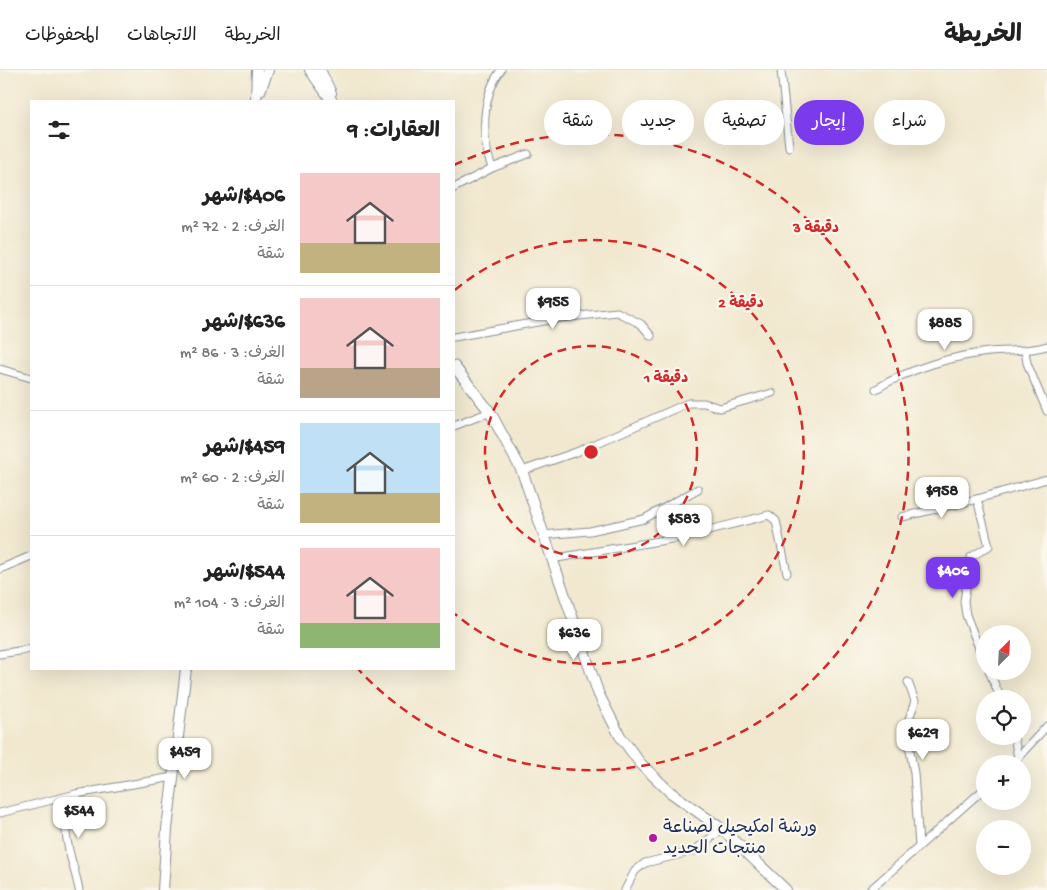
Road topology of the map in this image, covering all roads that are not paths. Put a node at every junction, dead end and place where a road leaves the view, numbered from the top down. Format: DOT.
graph roads {
  1 [pos="257,70"];
  2 [pos="268,70"];
  3 [pos="310,70"];
  4 [pos="320,70"];
  5 [pos="501,70"];
  6 [pos="781,70"];
  7 [pos="256,100"];
  8 [pos="332,100"];
  9 [pos="333,100"];
  10 [pos="789,147"];
  11 [pos="528,154"];
  12 [pos="492,168"];
  13 [pos="455,187"];
  14 [pos="651,336"];
  15 [pos="455,337"];
  16 [pos="1047,346"];
  17 [pos="1025,351"];
  18 [pos="455,367"];
  19 [pos="0,369"];
  20 [pos="30,378"];
  21 [pos="876,389"];
  22 [pos="772,393"];
  23 [pos="1047,411"];
  24 [pos="490,412"];
  25 [pos="455,426"];
  26 [pos="522,471"];
  27 [pos="1047,479"];
  28 [pos="698,490"];
  29 [pos="977,499"];
  30 [pos="902,517"];
  31 [pos="543,535"];
  32 [pos="30,556"];
  33 [pos="551,559"];
  34 [pos="0,569"];
  35 [pos="787,574"];
  36 [pos="976,640"];
  37 [pos="30,649"];
  38 [pos="0,654"];
  39 [pos="186,670"];
  40 [pos="908,682"];
  41 [pos="1047,726"];
  42 [pos="1021,755"];
  43 [pos="173,777"];
  44 [pos="76,794"];
  45 [pos="976,796"];
  46 [pos="0,813"];
  47 [pos="722,829"];
  48 [pos="919,846"];
  49 [pos="80,890"];
  50 [pos="162,890"];
  51 [pos="625,890"];
  52 [pos="786,890"];
  53 [pos="870,890"];
  1 -- 7 [label="street"];
  2 -- 7 [label="street"];
  3 -- 8 [label="street"];
  4 -- 9 [label="street"];
  5 -- 12 [label="street"];
  6 -- 10 [label="street"];
  11 -- 12 [label="street"];
  12 -- 13 [label="street"];
  14 -- 15 [label="street"];
  16 -- 17 [label="street"];
  17 -- 21 [label="street"];
  17 -- 23 [label="street"];
  18 -- 24 [label="street"];
  19 -- 20 [label="street"];
  22 -- 26 [label="street"];
  24 -- 25 [label="street"];
  24 -- 26 [label="street"];
  26 -- 31 [label="street"];
  27 -- 29 [label="street"];
  28 -- 31 [label="street"];
  29 -- 30 [label="street"];
  29 -- 36 [label="street"];
  31 -- 33 [label="street"];
  32 -- 34 [label="street"];
  33 -- 35 [label="street"];
  33 -- 47 [label="street"];
  37 -- 38 [label="street"];
  39 -- 43 [label="street"];
  40 -- 48 [label="street"];
  41 -- 42 [label="street"];
  43 -- 44 [label="street"];
  43 -- 50 [label="street"];
  44 -- 46 [label="street"];
  44 -- 49 [label="street"];
  45 -- 48 [label="street"];
  47 -- 51 [label="street"];
  47 -- 52 [label="street"];
  48 -- 53 [label="street"];
}
